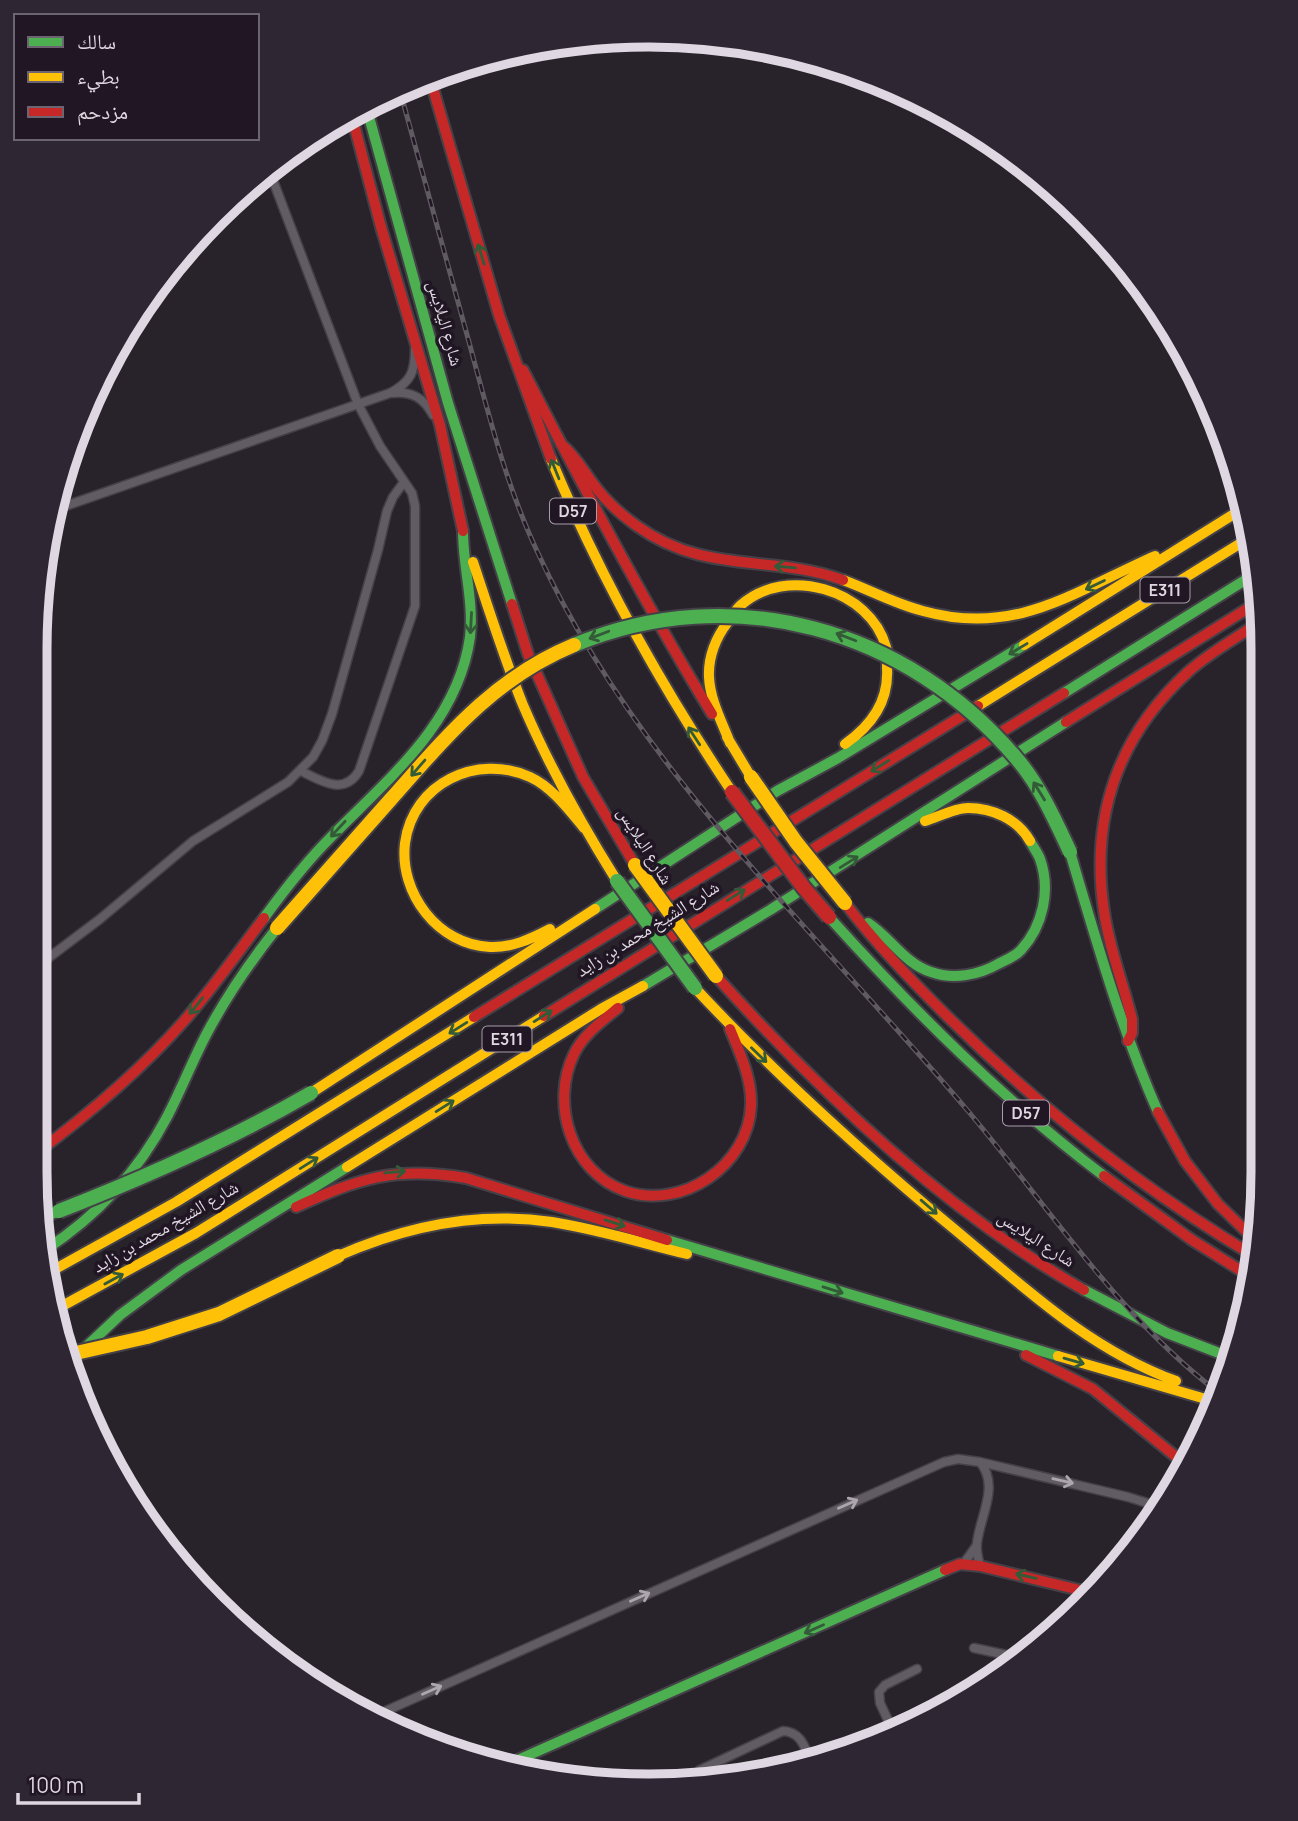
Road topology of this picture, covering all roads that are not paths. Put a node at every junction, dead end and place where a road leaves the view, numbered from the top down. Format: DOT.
graph roads {
  1 [pos="433,88"];
  2 [pos="369,117"];
  3 [pos="354,125"];
  4 [pos="273,180"];
  5 [pos="416,339"];
  6 [pos="512,355"];
  7 [pos="390,393"];
  8 [pos="358,404"];
  9 [pos="440,425"];
  10 [pos="561,444"];
  11 [pos="404,482"];
  12 [pos="65,506"];
  13 [pos="1235,513"];
  14 [pos="463,531"];
  15 [pos="1241,543"];
  16 [pos="1180,547"];
  17 [pos="1247,579"];
  18 [pos="1249,608"];
  19 [pos="1250,629"];
  20 [pos="730,743"];
  21 [pos="301,771"];
  22 [pos="797,780"];
  23 [pos="584,828"];
  24 [pos="871,849"];
  25 [pos="611,900"];
  26 [pos="857,919"];
  27 [pos="47,959"];
  28 [pos="664,976"];
  29 [pos="728,1025"];
  30 [pos="1128,1041"];
  31 [pos="47,1145"];
  32 [pos="49,1215"];
  33 [pos="241,1232"];
  34 [pos="1247,1232"];
  35 [pos="52,1246"];
  36 [pos="1246,1251"];
  37 [pos="728,1258"];
  38 [pos="55,1269"];
  39 [pos="1242,1271"];
  40 [pos="63,1306"];
  41 [pos="1004,1341"];
  42 [pos="75,1353"];
  43 [pos="1222,1354"];
  44 [pos="76,1356"];
  45 [pos="1209,1391"];
  46 [pos="1206,1399"];
  47 [pos="1178,1458"];
  48 [pos="980,1462"];
  49 [pos="1010,1469"];
  50 [pos="990,1483"];
  51 [pos="1150,1504"];
  52 [pos="977,1545"];
  53 [pos="964,1563"];
  54 [pos="980,1566"];
  55 [pos="1082,1591"];
  56 [pos="974,1648"];
  57 [pos="1007,1655"];
  58 [pos="917,1669"];
  59 [pos="383,1712"];
  60 [pos="890,1723"];
  61 [pos="807,1753"];
  62 [pos="520,1759"];
  63 [pos="700,1771"];
  6 -- 1 [label="main road, D57, one-way"];
  2 -- 43 [label="main road, شارع اليلايس, bridge"];
  3 -- 5 [label="main road"];
  4 -- 8 [label="street"];
  5 -- 7 [label="street"];
  5 -- 9 [label="main road"];
  6 -- 10 [label="main road"];
  39 -- 6 [label="main road, D57, one-way, bridge"];
  7 -- 8 [label="street"];
  7 -- 9 [label="street"];
  8 -- 11 [label="street"];
  8 -- 12 [label="street"];
  9 -- 14 [label="main road"];
  16 -- 10 [label="main road, one-way"];
  10 -- 20 [label="main road"];
  11 -- 21 [label="street"];
  11 -- 21 [label="street"];
  13 -- 16 [label="main road"];
  14 -- 23 [label="main road"];
  14 -- 31 [label="main road, one-way"];
  15 -- 38 [label="main road, شارع الشيخ محمد بن زايد / E311, one-way"];
  16 -- 22 [label="main road, one-way"];
  40 -- 17 [label="main road, شارع الشيخ محمد بن زايد / E311, one-way"];
  18 -- 24 [label="main road"];
  19 -- 30 [label="main road"];
  20 -- 22 [label="main road"];
  20 -- 26 [label="main road, bridge"];
  21 -- 27 [label="street"];
  22 -- 25 [label="main road"];
  23 -- 25 [label="main road"];
  23 -- 29 [label="main road, bridge"];
  24 -- 26 [label="main road"];
  28 -- 24 [label="main road, one-way"];
  25 -- 32 [label="main road, bridge"];
  26 -- 36 [label="main road"];
  28 -- 29 [label="main road"];
  33 -- 28 [label="main road, one-way"];
  29 -- 45 [label="main road, one-way"];
  30 -- 34 [label="main road"];
  30 -- 35 [label="main road, one-way, bridge"];
  33 -- 37 [label="main road, one-way"];
  33 -- 44 [label="main road"];
  37 -- 41 [label="main road, one-way"];
  37 -- 42 [label="main road, bridge"];
  41 -- 46 [label="main road, one-way"];
  41 -- 47 [label="main road"];
  48 -- 49 [label="street"];
  48 -- 50 [label="street"];
  59 -- 48 [label="street, one-way"];
  49 -- 50 [label="street"];
  49 -- 51 [label="street, one-way"];
  50 -- 52 [label="street"];
  52 -- 53 [label="street"];
  52 -- 54 [label="street"];
  53 -- 54 [label="main road"];
  53 -- 62 [label="main road, one-way"];
  55 -- 54 [label="main road, one-way"];
  56 -- 57 [label="street"];
  58 -- 60 [label="street"];
  61 -- 63 [label="street"];
}
